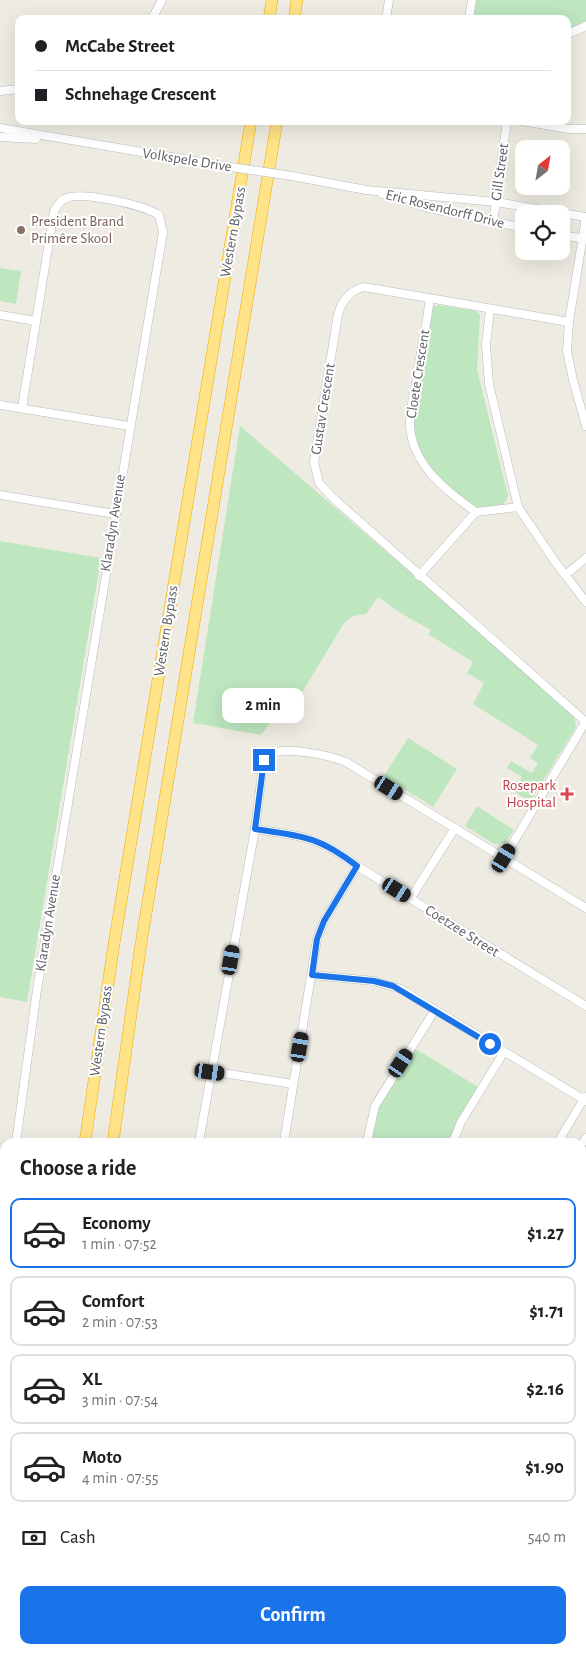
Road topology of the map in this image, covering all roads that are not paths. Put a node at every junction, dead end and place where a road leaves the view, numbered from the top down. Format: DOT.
graph roads {
  1 [pos="162,0"];
  2 [pos="272,0"];
  3 [pos="297,0"];
  4 [pos="389,0"];
  5 [pos="472,0"];
  6 [pos="154,15"];
  7 [pos="270,15"];
  8 [pos="295,15"];
  9 [pos="387,15"];
  10 [pos="470,15"];
  11 [pos="586,26"];
  12 [pos="571,33"];
  13 [pos="15,89"];
  14 [pos="0,91"];
  15 [pos="251,125"];
  16 [pos="276,125"];
  17 [pos="506,125"];
  18 [pos="546,125"];
  19 [pos="0,128"];
  20 [pos="586,129"];
  21 [pos="0,137"];
  22 [pos="83,143"];
  23 [pos="292,176"];
  24 [pos="366,190"];
  25 [pos="431,194"];
  26 [pos="496,202"];
  27 [pos="429,208"];
  28 [pos="586,217"];
  29 [pos="493,222"];
  30 [pos="515,226"];
  31 [pos="570,236"];
  32 [pos="584,238"];
  33 [pos="430,299"];
  34 [pos="490,310"];
  35 [pos="0,315"];
  36 [pos="36,320"];
  37 [pos="569,322"];
  38 [pos="0,405"];
  39 [pos="22,408"];
  40 [pos="129,426"];
  41 [pos="586,426"];
  42 [pos="0,495"];
  43 [pos="518,507"];
  44 [pos="476,512"];
  45 [pos="115,514"];
  46 [pos="586,558"];
  47 [pos="564,575"];
  48 [pos="419,576"];
  49 [pos="586,602"];
  50 [pos="586,721"];
  51 [pos="455,828"];
  52 [pos="255,829"];
  53 [pos="504,858"];
  54 [pos="357,866"];
  55 [pos="410,899"];
  56 [pos="586,908"];
  57 [pos="312,975"];
  58 [pos="586,1006"];
  59 [pos="435,1010"];
  60 [pos="504,1052"];
  61 [pos="210,1072"];
  62 [pos="293,1084"];
  63 [pos="585,1099"];
  64 [pos="16,1138"];
  65 [pos="86,1138"];
  66 [pos="114,1138"];
  67 [pos="200,1138"];
  68 [pos="285,1138"];
  69 [pos="368,1138"];
  70 [pos="455,1138"];
  71 [pos="561,1138"];
  1 -- 6 [label="street"];
  2 -- 7 [label="highway"];
  3 -- 8 [label="highway"];
  4 -- 9 [label="street"];
  5 -- 10 [label="street"];
  11 -- 12 [label="street"];
  13 -- 14 [label="street"];
  15 -- 65 [label="highway, Western Bypass"];
  16 -- 66 [label="highway, Western Bypass"];
  17 -- 26 [label="street, Gill Street"];
  18 -- 20 [label="street"];
  19 -- 22 [label="street, Volkspele Drive"];
  21 -- 22 [label="street, Volkspele Drive"];
  22 -- 23 [label="street, Volkspele Drive, bridge"];
  23 -- 24 [label="street, Eric Rosendorff Drive"];
  24 -- 25 [label="street, Eric Rosendorff Drive"];
  24 -- 27 [label="street, Eric Rosendorff Drive"];
  25 -- 26 [label="street, Eric Rosendorff Drive"];
  25 -- 27 [label="street"];
  26 -- 28 [label="street, Eric Rosendorff Drive"];
  26 -- 29 [label="street, Gill Street"];
  27 -- 29 [label="street, Eric Rosendorff Drive"];
  28 -- 32 [label="street"];
  29 -- 30 [label="street, Eric Rosendorff Drive"];
  31 -- 32 [label="street"];
  32 -- 37 [label="street"];
  33 -- 34 [label="street, Gustav Crescent"];
  33 -- 44 [label="street, Cloete Crescent"];
  33 -- 48 [label="street, Gustav Crescent"];
  34 -- 37 [label="street, Gustav Crescent"];
  34 -- 43 [label="street"];
  35 -- 36 [label="street"];
  36 -- 39 [label="street, Klaradyn Avenue"];
  36 -- 40 [label="street, Klaradyn Avenue"];
  37 -- 41 [label="street"];
  38 -- 39 [label="street"];
  39 -- 40 [label="street"];
  40 -- 45 [label="street, Klaradyn Avenue"];
  42 -- 45 [label="street"];
  43 -- 44 [label="street"];
  43 -- 47 [label="street"];
  44 -- 48 [label="street"];
  45 -- 64 [label="street, Klaradyn Avenue"];
  46 -- 47 [label="street"];
  47 -- 49 [label="street"];
  48 -- 50 [label="street, Gustav Crescent"];
  50 -- 53 [label="street"];
  51 -- 52 [label="street"];
  51 -- 53 [label="street"];
  51 -- 55 [label="street"];
  52 -- 54 [label="street, Coetzee Street"];
  52 -- 61 [label="street"];
  53 -- 56 [label="street"];
  54 -- 55 [label="street, Coetzee Street"];
  54 -- 57 [label="street"];
  55 -- 58 [label="street, Coetzee Street"];
  57 -- 59 [label="street"];
  57 -- 62 [label="street"];
  59 -- 60 [label="street"];
  59 -- 69 [label="street"];
  60 -- 63 [label="street"];
  60 -- 70 [label="street"];
  61 -- 62 [label="street"];
  61 -- 67 [label="street"];
  62 -- 68 [label="street"];
  63 -- 71 [label="street"];
}
